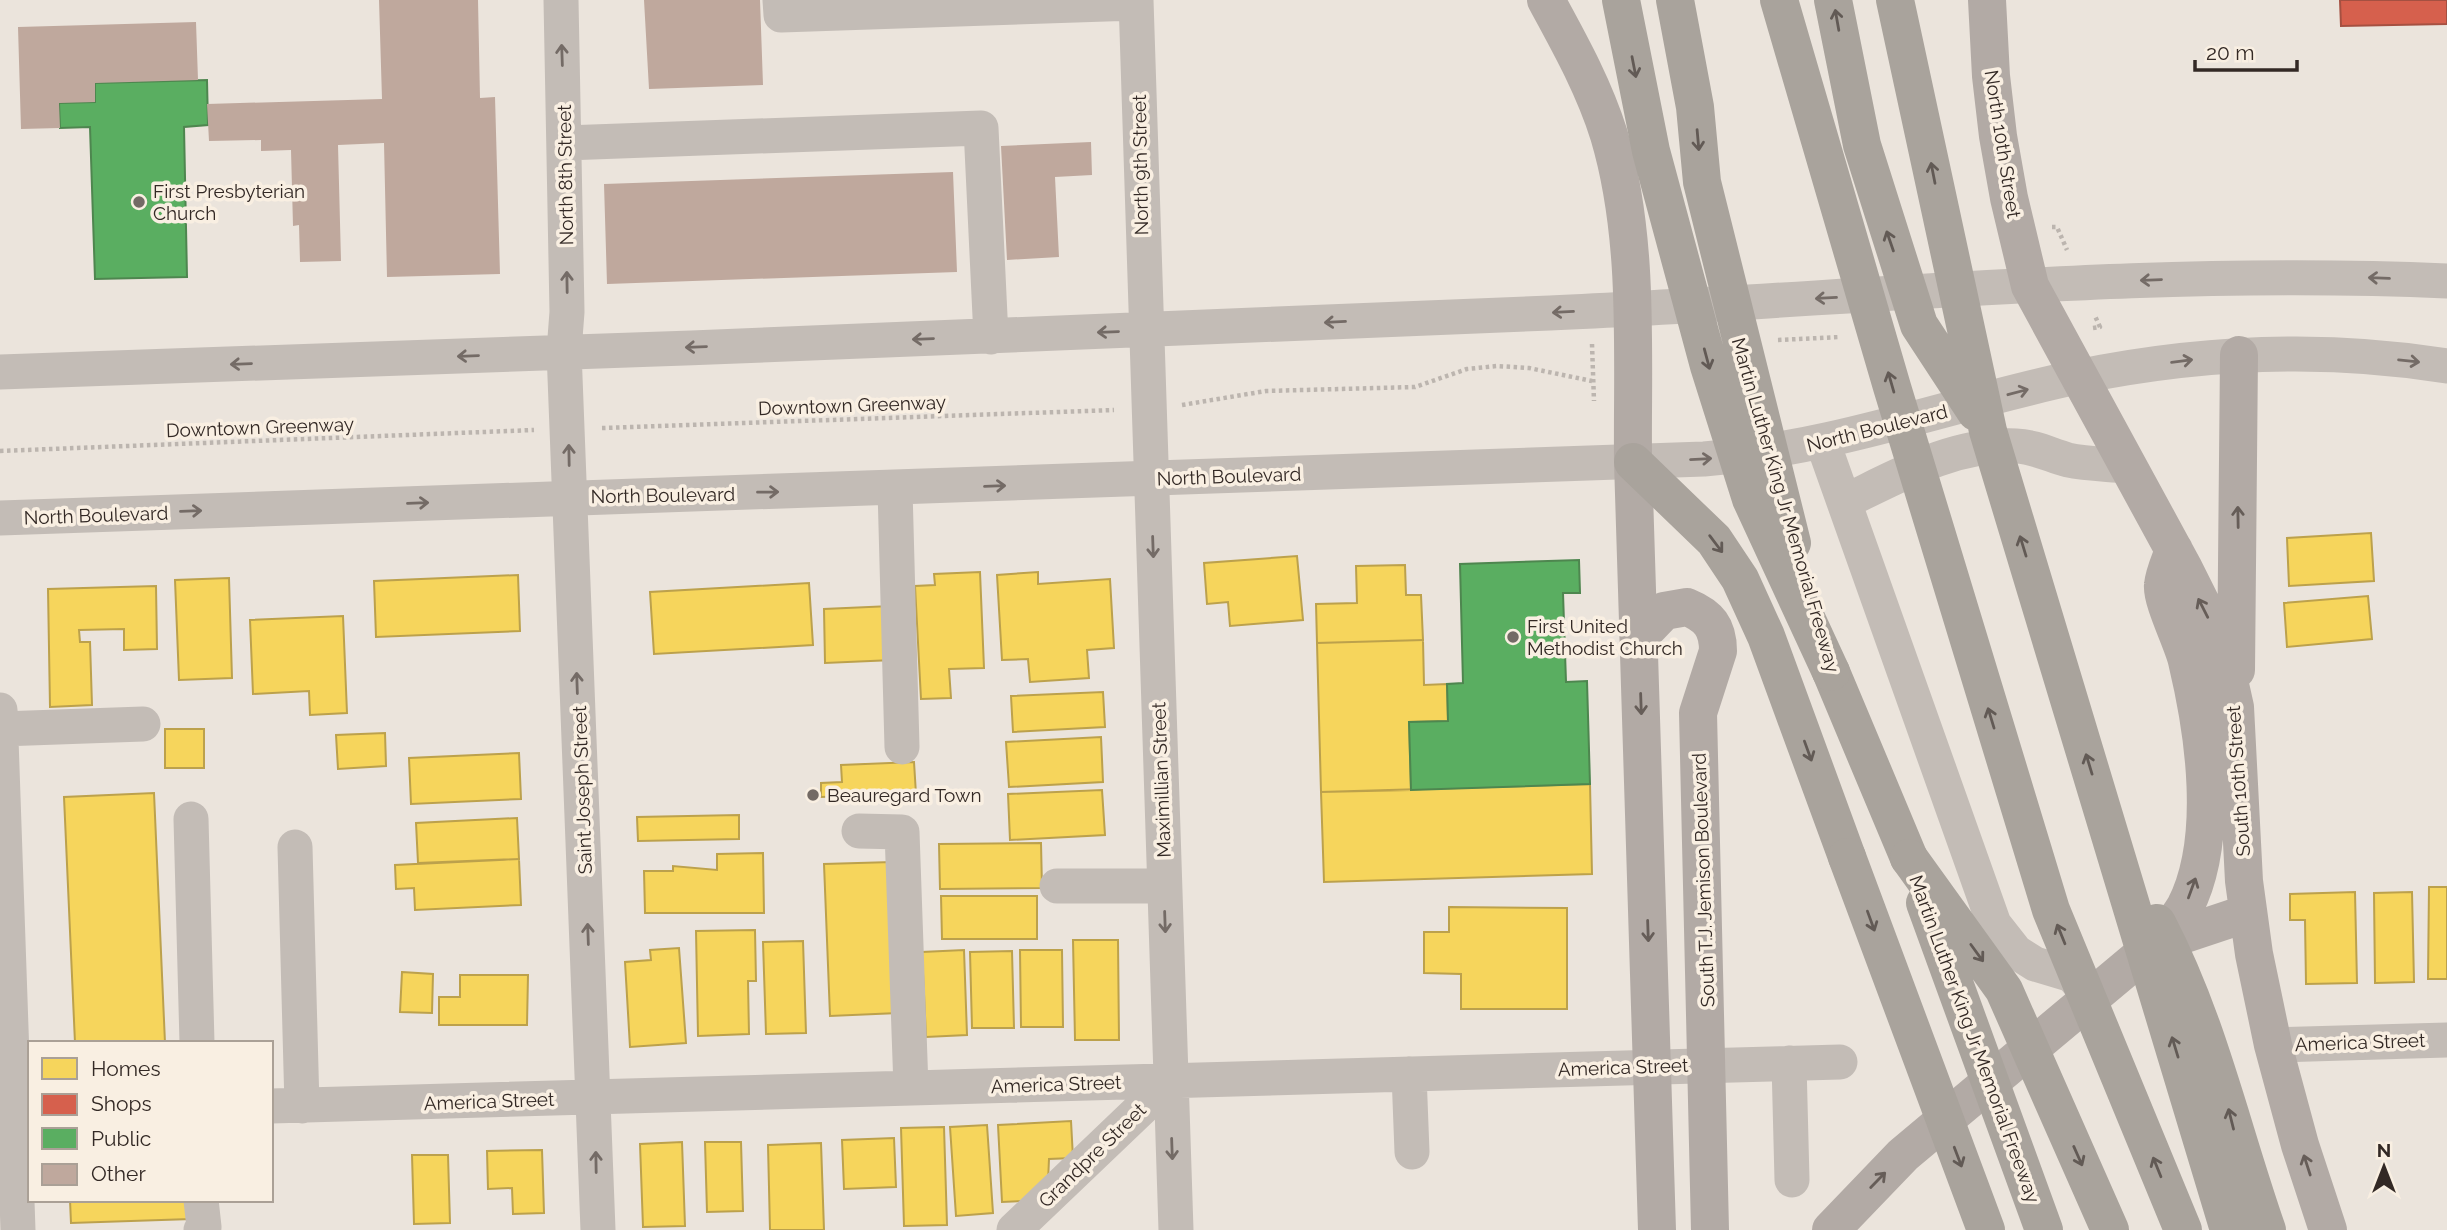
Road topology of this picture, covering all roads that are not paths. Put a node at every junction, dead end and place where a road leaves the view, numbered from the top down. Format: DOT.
graph roads {
  1 [pos="561,0"];
  2 [pos="780,0"];
  3 [pos="1546,0"];
  4 [pos="1621,0"];
  5 [pos="1675,0"];
  6 [pos="1779,0"];
  7 [pos="1833,0"];
  8 [pos="1895,0"];
  9 [pos="1987,0"];
  10 [pos="1136,1"];
  11 [pos="940,4"];
  12 [pos="565,143"];
  13 [pos="2447,281"];
  14 [pos="2030,286"];
  15 [pos="1631,309"];
  16 [pos="1145,331"];
  17 [pos="991,337"];
  18 [pos="564,351"];
  19 [pos="2239,355"];
  20 [pos="2447,366"];
  21 [pos="0,372"];
  22 [pos="2078,377"];
  23 [pos="1988,431"];
  24 [pos="1823,443"];
  25 [pos="1633,462"];
  26 [pos="2127,466"];
  27 [pos="1151,479"];
  28 [pos="895,489"];
  29 [pos="570,498"];
  30 [pos="1844,502"];
  31 [pos="0,518"];
  32 [pos="2174,550"];
  33 [pos="1640,636"];
  34 [pos="1831,672"];
  35 [pos="2235,707"];
  36 [pos="0,710"];
  37 [pos="143,724"];
  38 [pos="1,729"];
  39 [pos="902,747"];
  40 [pos="191,820"];
  41 [pos="2108,829"];
  42 [pos="859,831"];
  43 [pos="2,833"];
  44 [pos="295,847"];
  45 [pos="1909,858"];
  46 [pos="1057,886"];
  47 [pos="1164,886"];
  48 [pos="2248,913"];
  49 [pos="2155,944"];
  50 [pos="2090,997"];
  51 [pos="2447,1040"];
  52 [pos="197,1041"];
  53 [pos="2273,1045"];
  54 [pos="1840,1062"];
  55 [pos="1789,1063"];
  56 [pos="1708,1064"];
  57 [pos="1652,1067"];
  58 [pos="1409,1074"];
  59 [pos="1170,1081"];
  60 [pos="911,1088"];
  61 [pos="595,1098"];
  62 [pos="287,1106"];
  63 [pos="15,1113"];
  64 [pos="1412,1152"];
  65 [pos="1791,1180"];
  66 [pos="201,1202"];
  67 [pos="18,1230"];
  68 [pos="201,1230"];
  69 [pos="598,1230"];
  70 [pos="1014,1230"];
  71 [pos="1176,1230"];
  72 [pos="1657,1230"];
  73 [pos="1710,1230"];
  74 [pos="1831,1230"];
  75 [pos="1986,1230"];
  76 [pos="2044,1230"];
  77 [pos="2110,1230"];
  78 [pos="2183,1230"];
  79 [pos="2229,1230"];
  80 [pos="2267,1230"];
  81 [pos="2328,1230"];
  12 -- 1 [label="street, North 8th Street, one-way"];
  2 -- 11 [label="street"];
  3 -- 15 [label="main road"];
  4 -- 34 [label="highway, one-way, bridge"];
  5 -- 34 [label="highway, Martin Luther King Jr Memorial Freeway, one-way, bridge"];
  78 -- 6 [label="highway, one-way, bridge"];
  23 -- 7 [label="highway, one-way, bridge"];
  23 -- 8 [label="highway, one-way, bridge"];
  9 -- 14 [label="main road, North 10th Street"];
  10 -- 11 [label="street"];
  10 -- 16 [label="street, North 9th Street"];
  12 -- 17 [label="street"];
  18 -- 12 [label="street, North 8th Street, one-way"];
  13 -- 14 [label="street, one-way"];
  14 -- 15 [label="street, one-way"];
  14 -- 22 [label="main road, South 10th Street"];
  15 -- 16 [label="street, one-way"];
  15 -- 25 [label="main road"];
  16 -- 17 [label="street, one-way"];
  16 -- 27 [label="street, Maximillian Street"];
  17 -- 18 [label="street, one-way"];
  18 -- 21 [label="street, one-way"];
  29 -- 18 [label="street, Saint Joseph Street, one-way"];
  19 -- 20 [label="street, North Boulevard, one-way"];
  22 -- 19 [label="street, North Boulevard, one-way"];
  35 -- 19 [label="main road, one-way"];
  24 -- 22 [label="street, North Boulevard, one-way"];
  22 -- 26 [label="main road, South 10th Street"];
  41 -- 23 [label="highway, one-way, bridge"];
  25 -- 24 [label="street, North Boulevard, one-way"];
  24 -- 30 [label="street"];
  25 -- 27 [label="street, North Boulevard"];
  25 -- 33 [label="main road"];
  25 -- 75 [label="highway, one-way, bridge"];
  26 -- 30 [label="street"];
  26 -- 32 [label="main road, South 10th Street"];
  28 -- 27 [label="street, North Boulevard, one-way"];
  27 -- 47 [label="street, Maximillian Street, one-way"];
  29 -- 28 [label="street, North Boulevard, one-way"];
  28 -- 39 [label="street"];
  31 -- 29 [label="street, North Boulevard, one-way"];
  61 -- 29 [label="street, Saint Joseph Street, one-way"];
  30 -- 50 [label="street"];
  35 -- 32 [label="main road, South 10th Street, one-way"];
  49 -- 32 [label="main road, one-way"];
  33 -- 56 [label="main road, South T.J. Jemison Boulevard"];
  33 -- 57 [label="main road, one-way"];
  34 -- 45 [label="highway, Martin Luther King Jr Memorial Freeway"];
  35 -- 48 [label="main road, South 10th Street"];
  36 -- 38 [label="street"];
  37 -- 38 [label="street"];
  38 -- 43 [label="street"];
  40 -- 52 [label="street"];
  79 -- 41 [label="highway, one-way, bridge"];
  80 -- 41 [label="highway, one-way, bridge"];
  42 -- 60 [label="street"];
  43 -- 63 [label="street"];
  44 -- 62 [label="street"];
  45 -- 76 [label="highway, Martin Luther King Jr Memorial Freeway, bridge"];
  45 -- 77 [label="highway, one-way, bridge"];
  46 -- 47 [label="street"];
  47 -- 59 [label="street, Maximillian Street, one-way"];
  48 -- 49 [label="main road"];
  48 -- 53 [label="main road, South 10th Street"];
  49 -- 50 [label="main road"];
  74 -- 50 [label="main road, one-way"];
  51 -- 53 [label="street, America Street"];
  81 -- 53 [label="main road, South 10th Street, one-way"];
  54 -- 55 [label="street, America Street"];
  55 -- 56 [label="street, America Street"];
  55 -- 65 [label="street"];
  56 -- 57 [label="street, America Street"];
  56 -- 73 [label="main road, South T.J. Jemison Boulevard"];
  57 -- 58 [label="street, America Street"];
  57 -- 72 [label="main road"];
  58 -- 59 [label="street, America Street"];
  58 -- 64 [label="street"];
  59 -- 60 [label="street, America Street"];
  59 -- 70 [label="street, Grandpre Street"];
  59 -- 71 [label="street, Maximillian Street, one-way"];
  60 -- 61 [label="street, America Street"];
  61 -- 62 [label="street, America Street"];
  69 -- 61 [label="street, Saint Joseph Street, one-way"];
  63 -- 67 [label="street"];
  66 -- 68 [label="street"];
}
